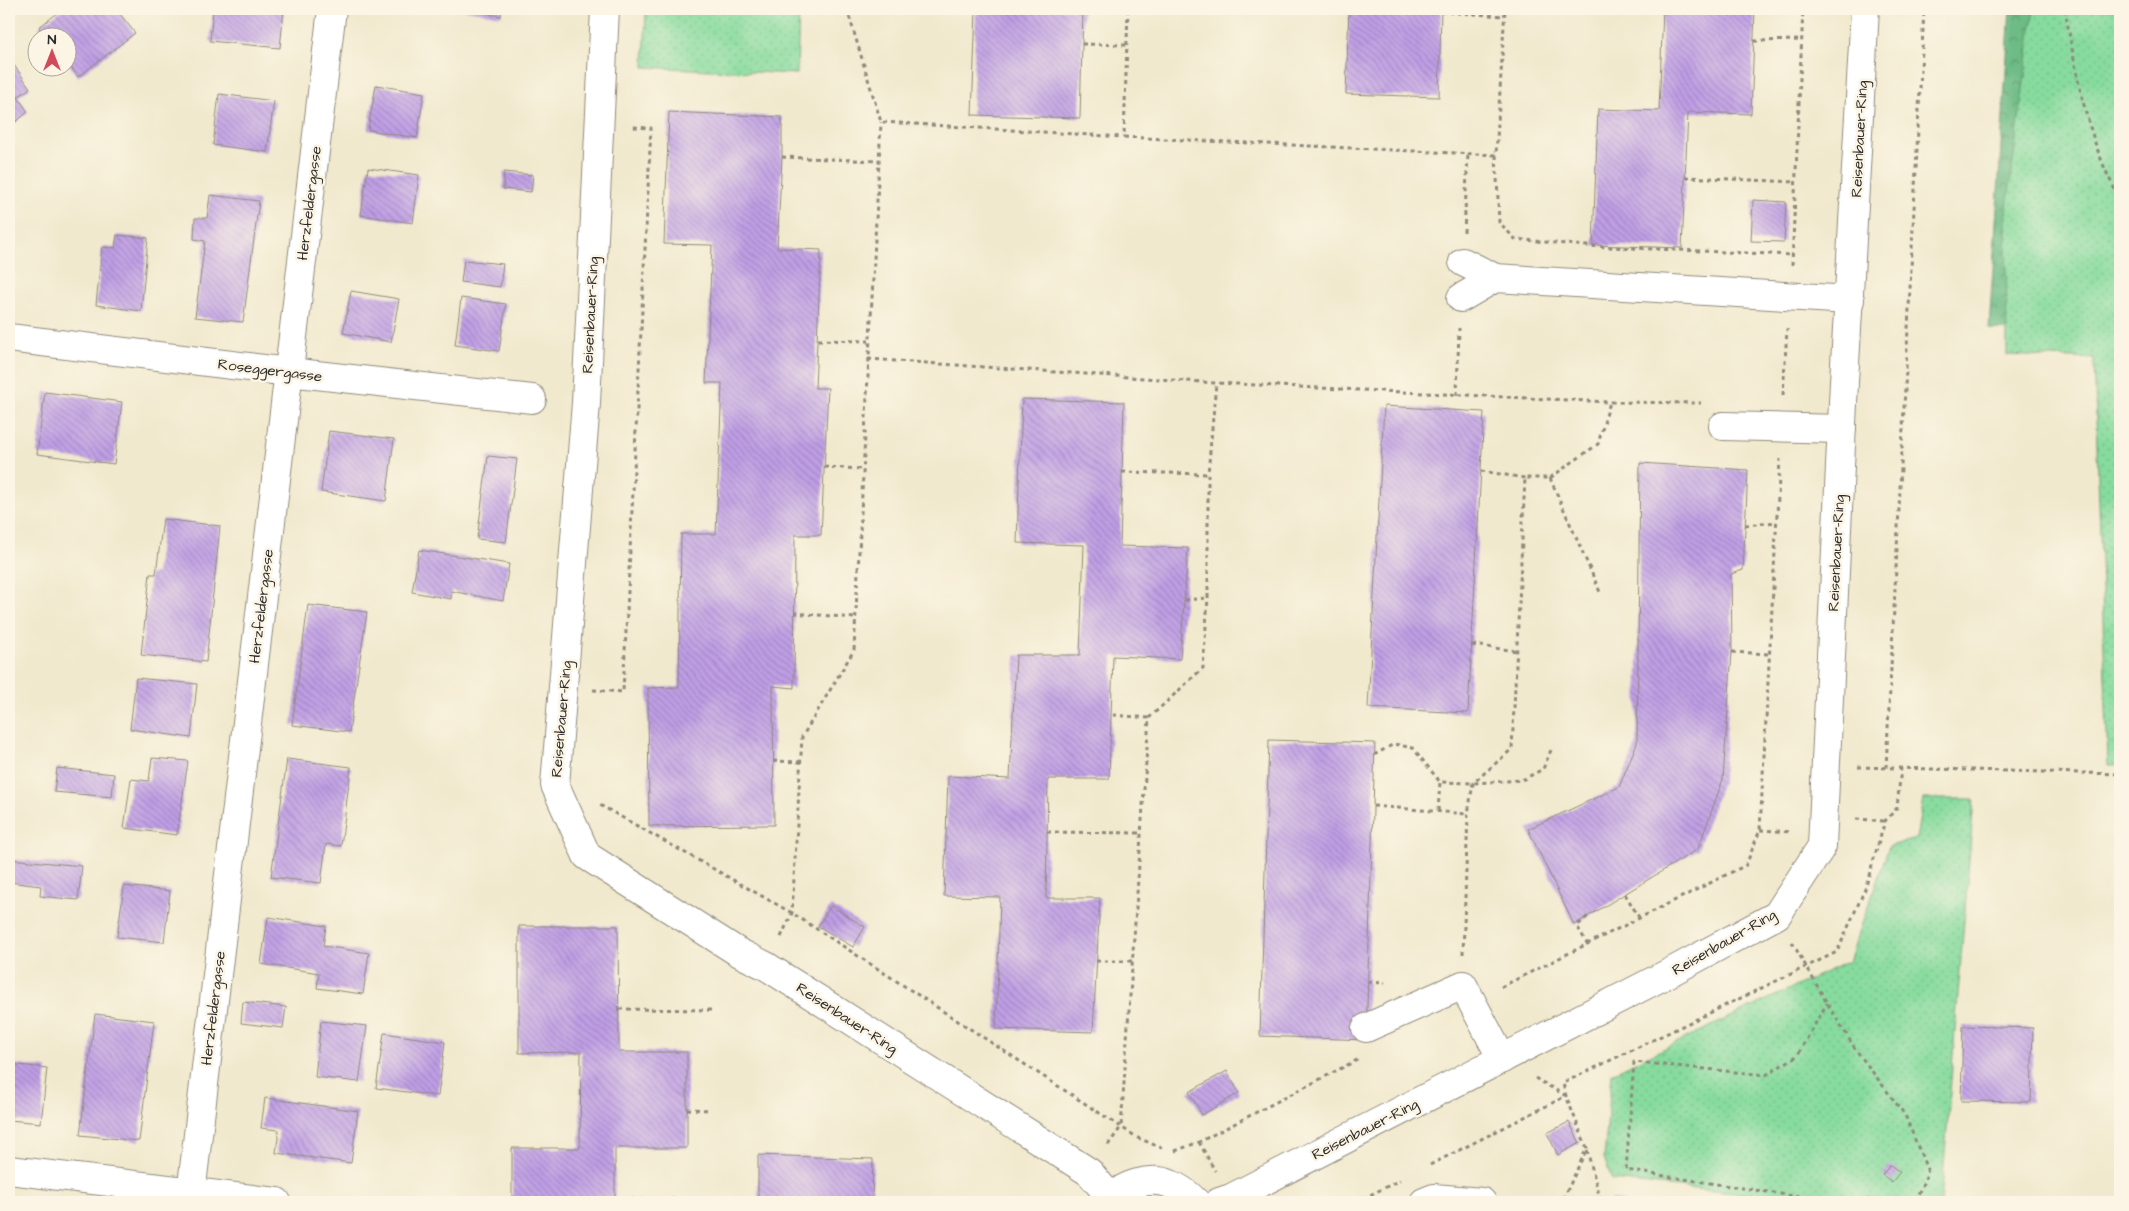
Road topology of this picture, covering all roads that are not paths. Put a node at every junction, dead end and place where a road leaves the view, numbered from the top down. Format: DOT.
graph roads {
  1 [pos="332,9"];
  2 [pos="605,9"];
  3 [pos="1865,9"];
  4 [pos="1464,250"];
  5 [pos="1495,278"];
  6 [pos="1461,298"];
  7 [pos="1850,300"];
  8 [pos="9,338"];
  9 [pos="289,372"];
  10 [pos="532,399"];
  11 [pos="1723,426"];
  12 [pos="1842,429"];
  13 [pos="1366,1028"];
  14 [pos="1502,1059"];
  15 [pos="9,1170"];
  16 [pos="191,1197"];
  17 [pos="1111,1200"];
  18 [pos="277,1202"];
  19 [pos="1196,1202"];
  20 [pos="1219,1202"];
  21 [pos="1424,1202"];
  22 [pos="1482,1202"];
  1 -- 9 [label="street, Herzfeldergasse"];
  2 -- 17 [label="street, Reisenbauer-Ring"];
  3 -- 7 [label="street, Reisenbauer-Ring"];
  4 -- 5 [label="street"];
  5 -- 6 [label="street"];
  5 -- 7 [label="street"];
  7 -- 12 [label="street, Reisenbauer-Ring"];
  8 -- 9 [label="street, Roseggergasse"];
  9 -- 10 [label="street, Roseggergasse"];
  9 -- 16 [label="street, Herzfeldergasse"];
  11 -- 12 [label="street"];
  12 -- 14 [label="street, Reisenbauer-Ring"];
  13 -- 14 [label="street"];
  14 -- 20 [label="street, Reisenbauer-Ring"];
  15 -- 16 [label="street"];
  16 -- 18 [label="street"];
  17 -- 19 [label="street, Reisenbauer-Ring"];
  21 -- 22 [label="street"];
}
